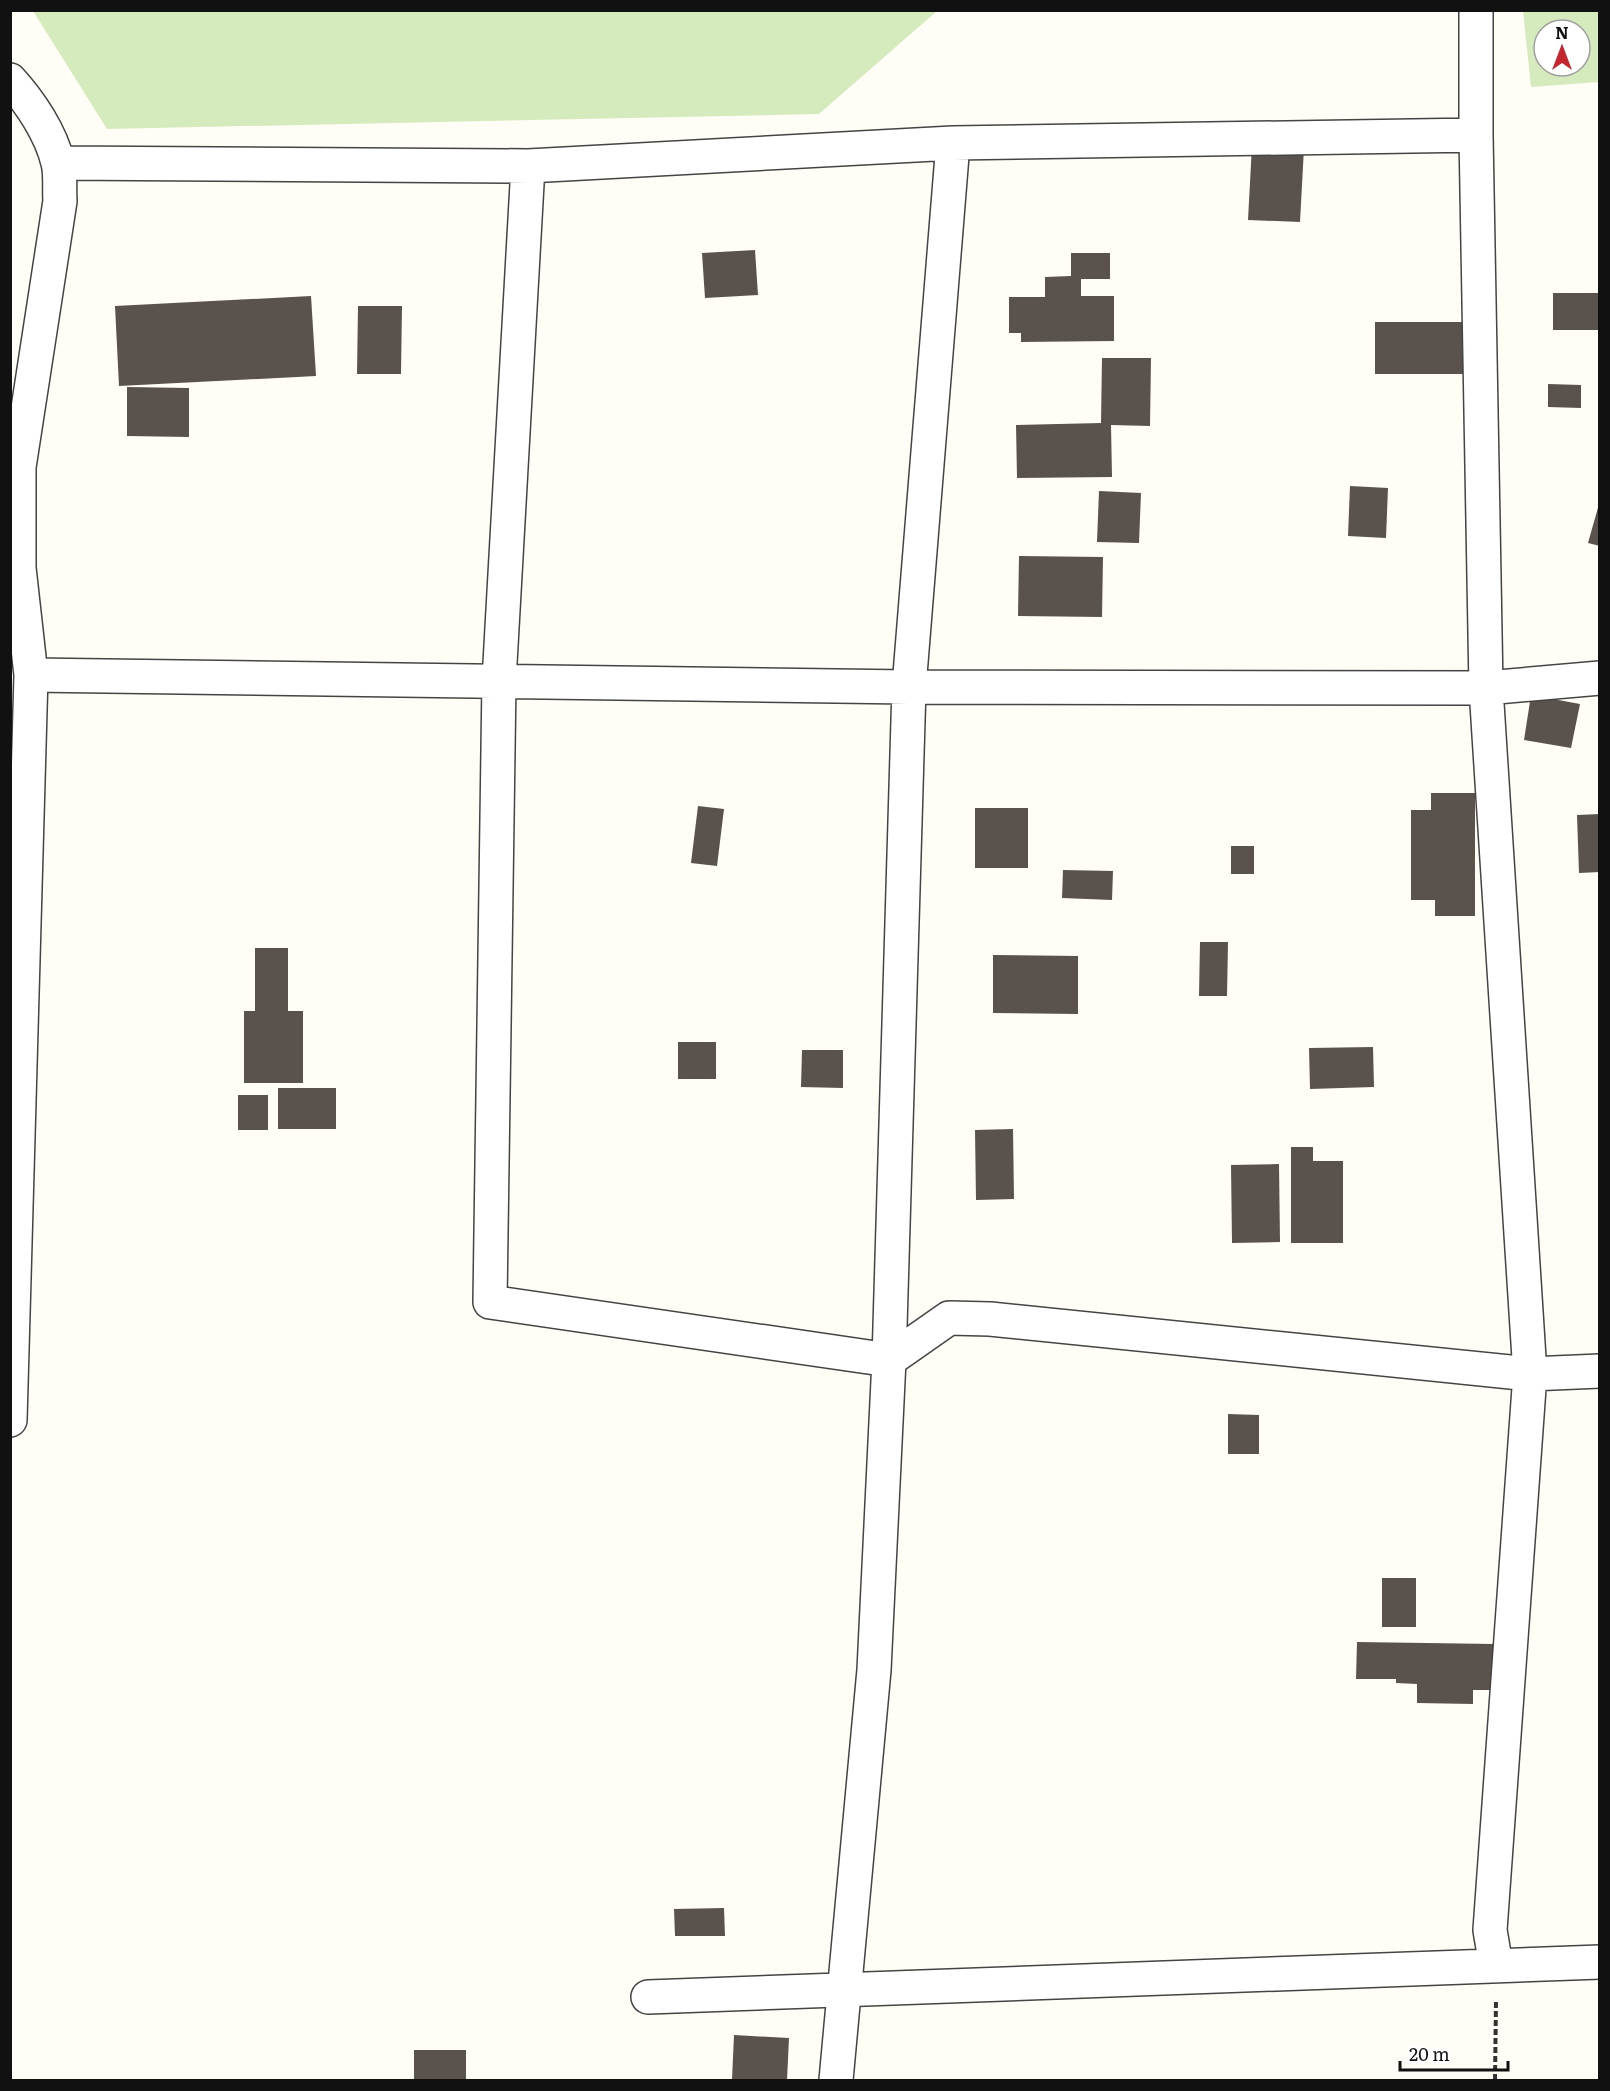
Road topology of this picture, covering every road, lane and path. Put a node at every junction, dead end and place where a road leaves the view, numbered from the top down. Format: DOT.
graph roads {
  1 [pos="1476,10"];
  2 [pos="18,88"];
  3 [pos="1476,135"];
  4 [pos="952,143"];
  5 [pos="58,163"];
  6 [pos="528,166"];
  7 [pos="31,675"];
  8 [pos="1599,678"];
  9 [pos="499,681"];
  10 [pos="909,687"];
  11 [pos="1486,688"];
  12 [pos="889,1359"];
  13 [pos="1599,1371"];
  14 [pos="1530,1374"];
  15 [pos="10,1420"];
  16 [pos="1599,1962"];
  17 [pos="1496,1966"];
  18 [pos="844,1990"];
  19 [pos="648,1997"];
  20 [pos="836,2080"];
  21 [pos="1495,2080"];
  1 -- 3 [label="street"];
  2 -- 5 [label="street"];
  3 -- 4 [label="street"];
  3 -- 11 [label="street"];
  4 -- 6 [label="street"];
  4 -- 10 [label="street"];
  5 -- 6 [label="street"];
  5 -- 7 [label="street"];
  6 -- 9 [label="street"];
  7 -- 9 [label="street"];
  7 -- 15 [label="street"];
  8 -- 11 [label="street"];
  9 -- 10 [label="street"];
  9 -- 12 [label="street"];
  10 -- 11 [label="street"];
  10 -- 12 [label="street"];
  11 -- 14 [label="street"];
  12 -- 14 [label="street"];
  12 -- 18 [label="street"];
  13 -- 14 [label="street"];
  14 -- 17 [label="street"];
  16 -- 17 [label="street"];
  17 -- 18 [label="street"];
  17 -- 21 [label="path"];
  18 -- 19 [label="street"];
  18 -- 20 [label="street"];
}
